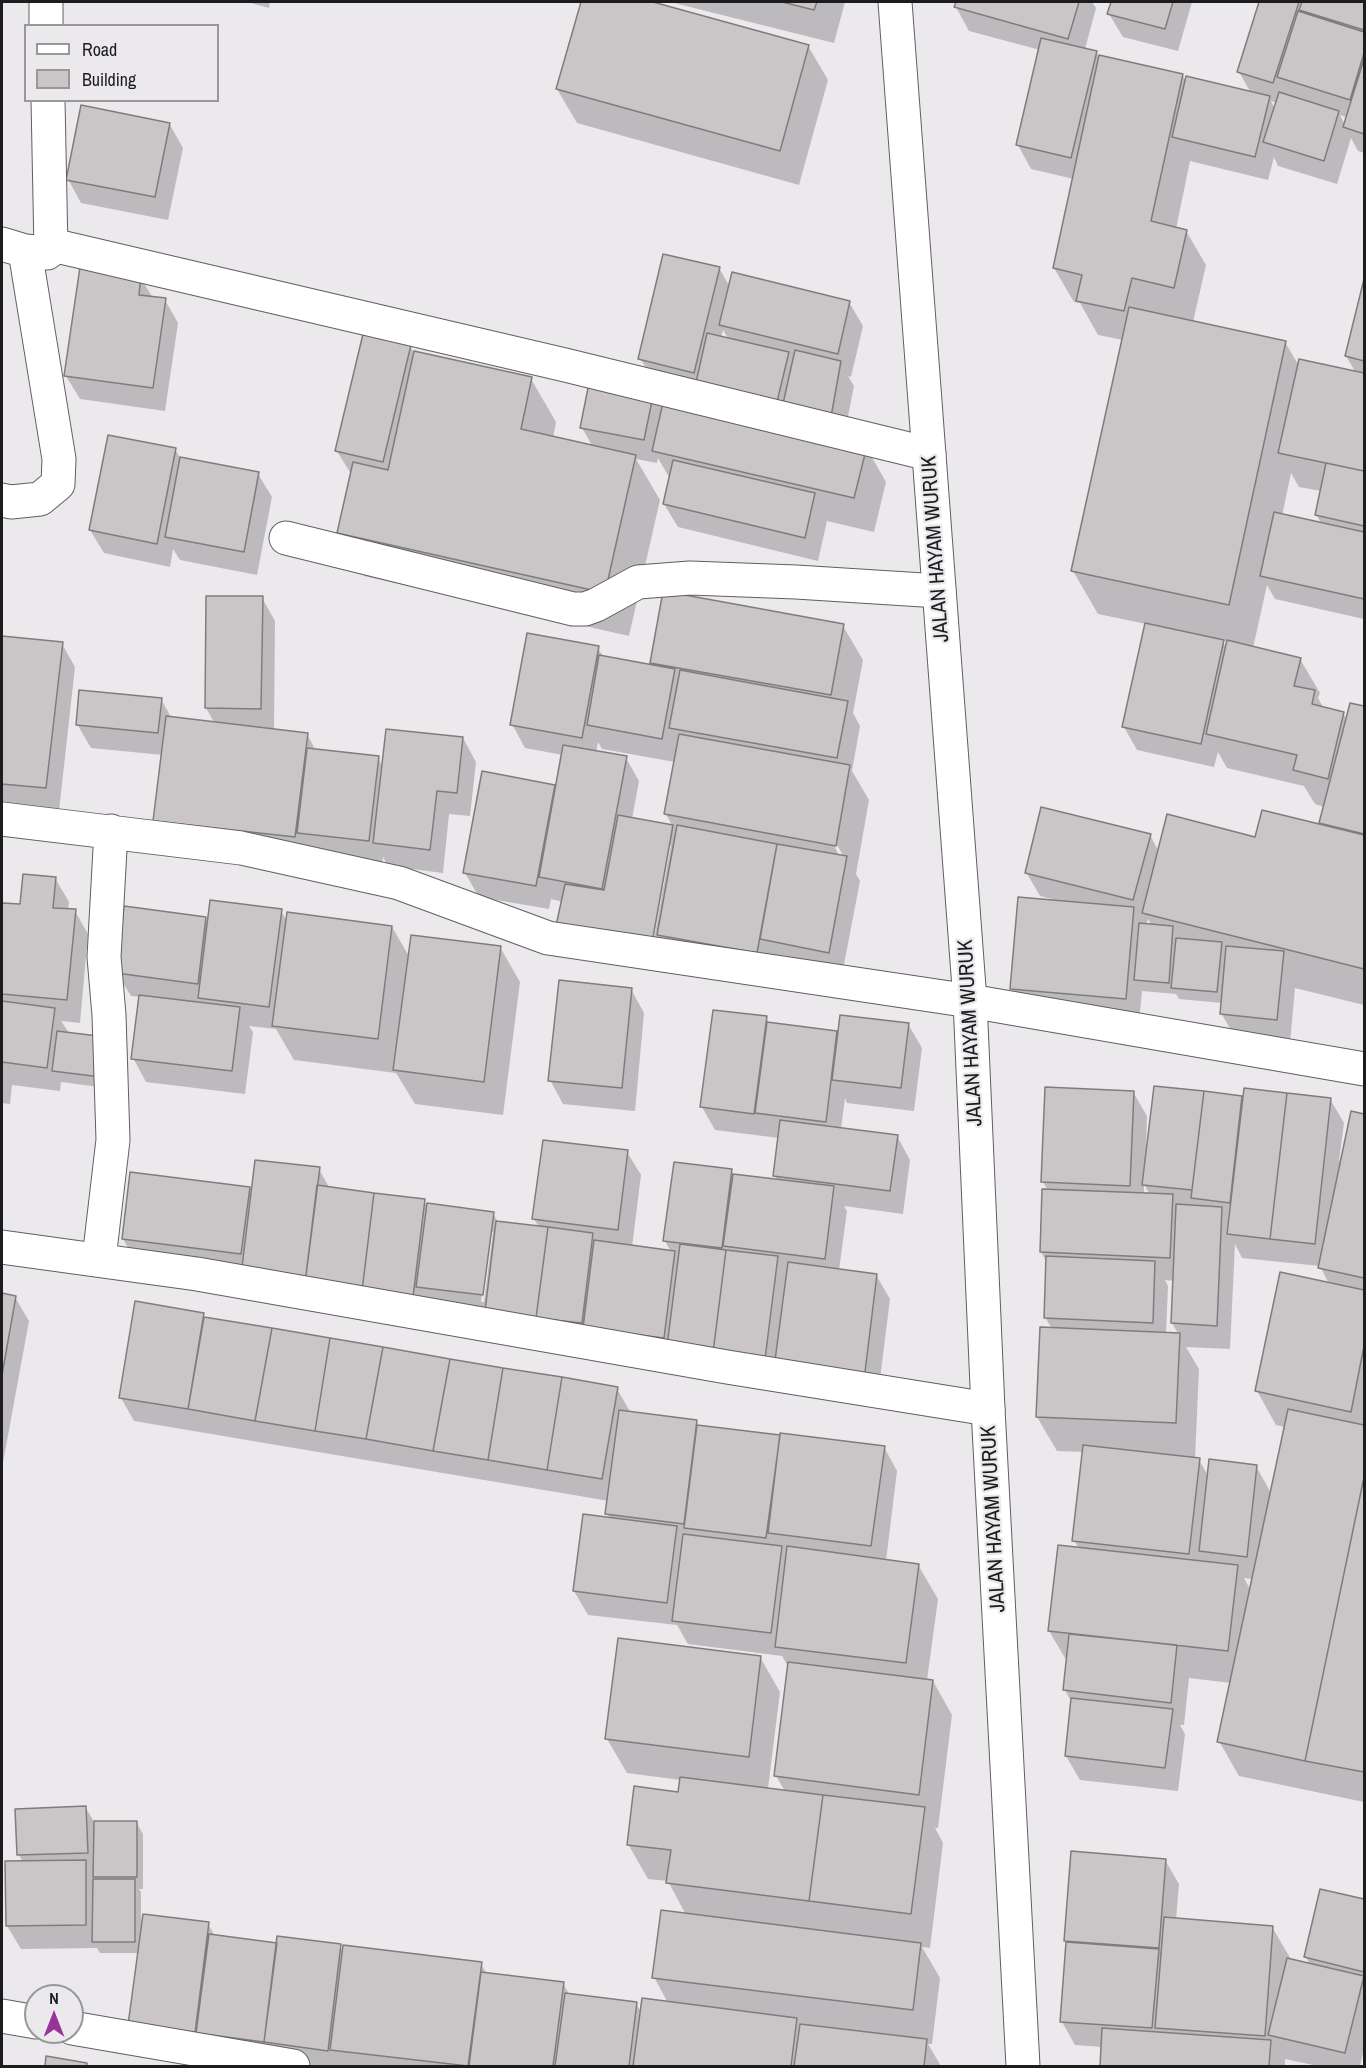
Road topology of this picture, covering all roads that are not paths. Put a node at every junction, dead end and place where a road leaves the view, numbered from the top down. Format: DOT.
graph roads {
  1 [pos="46,2"];
  2 [pos="896,2"];
  3 [pos="46,24"];
  4 [pos="48,102"];
  5 [pos="26,247"];
  6 [pos="929,454"];
  7 [pos="2,500"];
  8 [pos="286,538"];
  9 [pos="939,591"];
  10 [pos="2,819"];
  11 [pos="111,831"];
  12 [pos="970,1001"];
  13 [pos="1365,1069"];
  14 [pos="2,1246"];
  15 [pos="99,1259"];
  16 [pos="988,1409"];
  17 [pos="2,2016"];
  18 [pos="24,2020"];
  19 [pos="84,2030"];
  20 [pos="293,2067"];
  21 [pos="1023,2067"];
  1 -- 3 [label="street"];
  2 -- 6 [label="street, JALAN HAYAM WURUK"];
  4 -- 5 [label="street"];
  5 -- 6 [label="street"];
  5 -- 7 [label="street"];
  6 -- 9 [label="street, JALAN HAYAM WURUK"];
  8 -- 9 [label="street"];
  9 -- 12 [label="street, JALAN HAYAM WURUK"];
  10 -- 11 [label="street"];
  11 -- 12 [label="street"];
  11 -- 15 [label="street"];
  12 -- 13 [label="street"];
  12 -- 16 [label="street, JALAN HAYAM WURUK"];
  14 -- 15 [label="street"];
  15 -- 16 [label="street"];
  16 -- 21 [label="street, JALAN HAYAM WURUK"];
  17 -- 18 [label="street"];
  19 -- 20 [label="street"];
}
